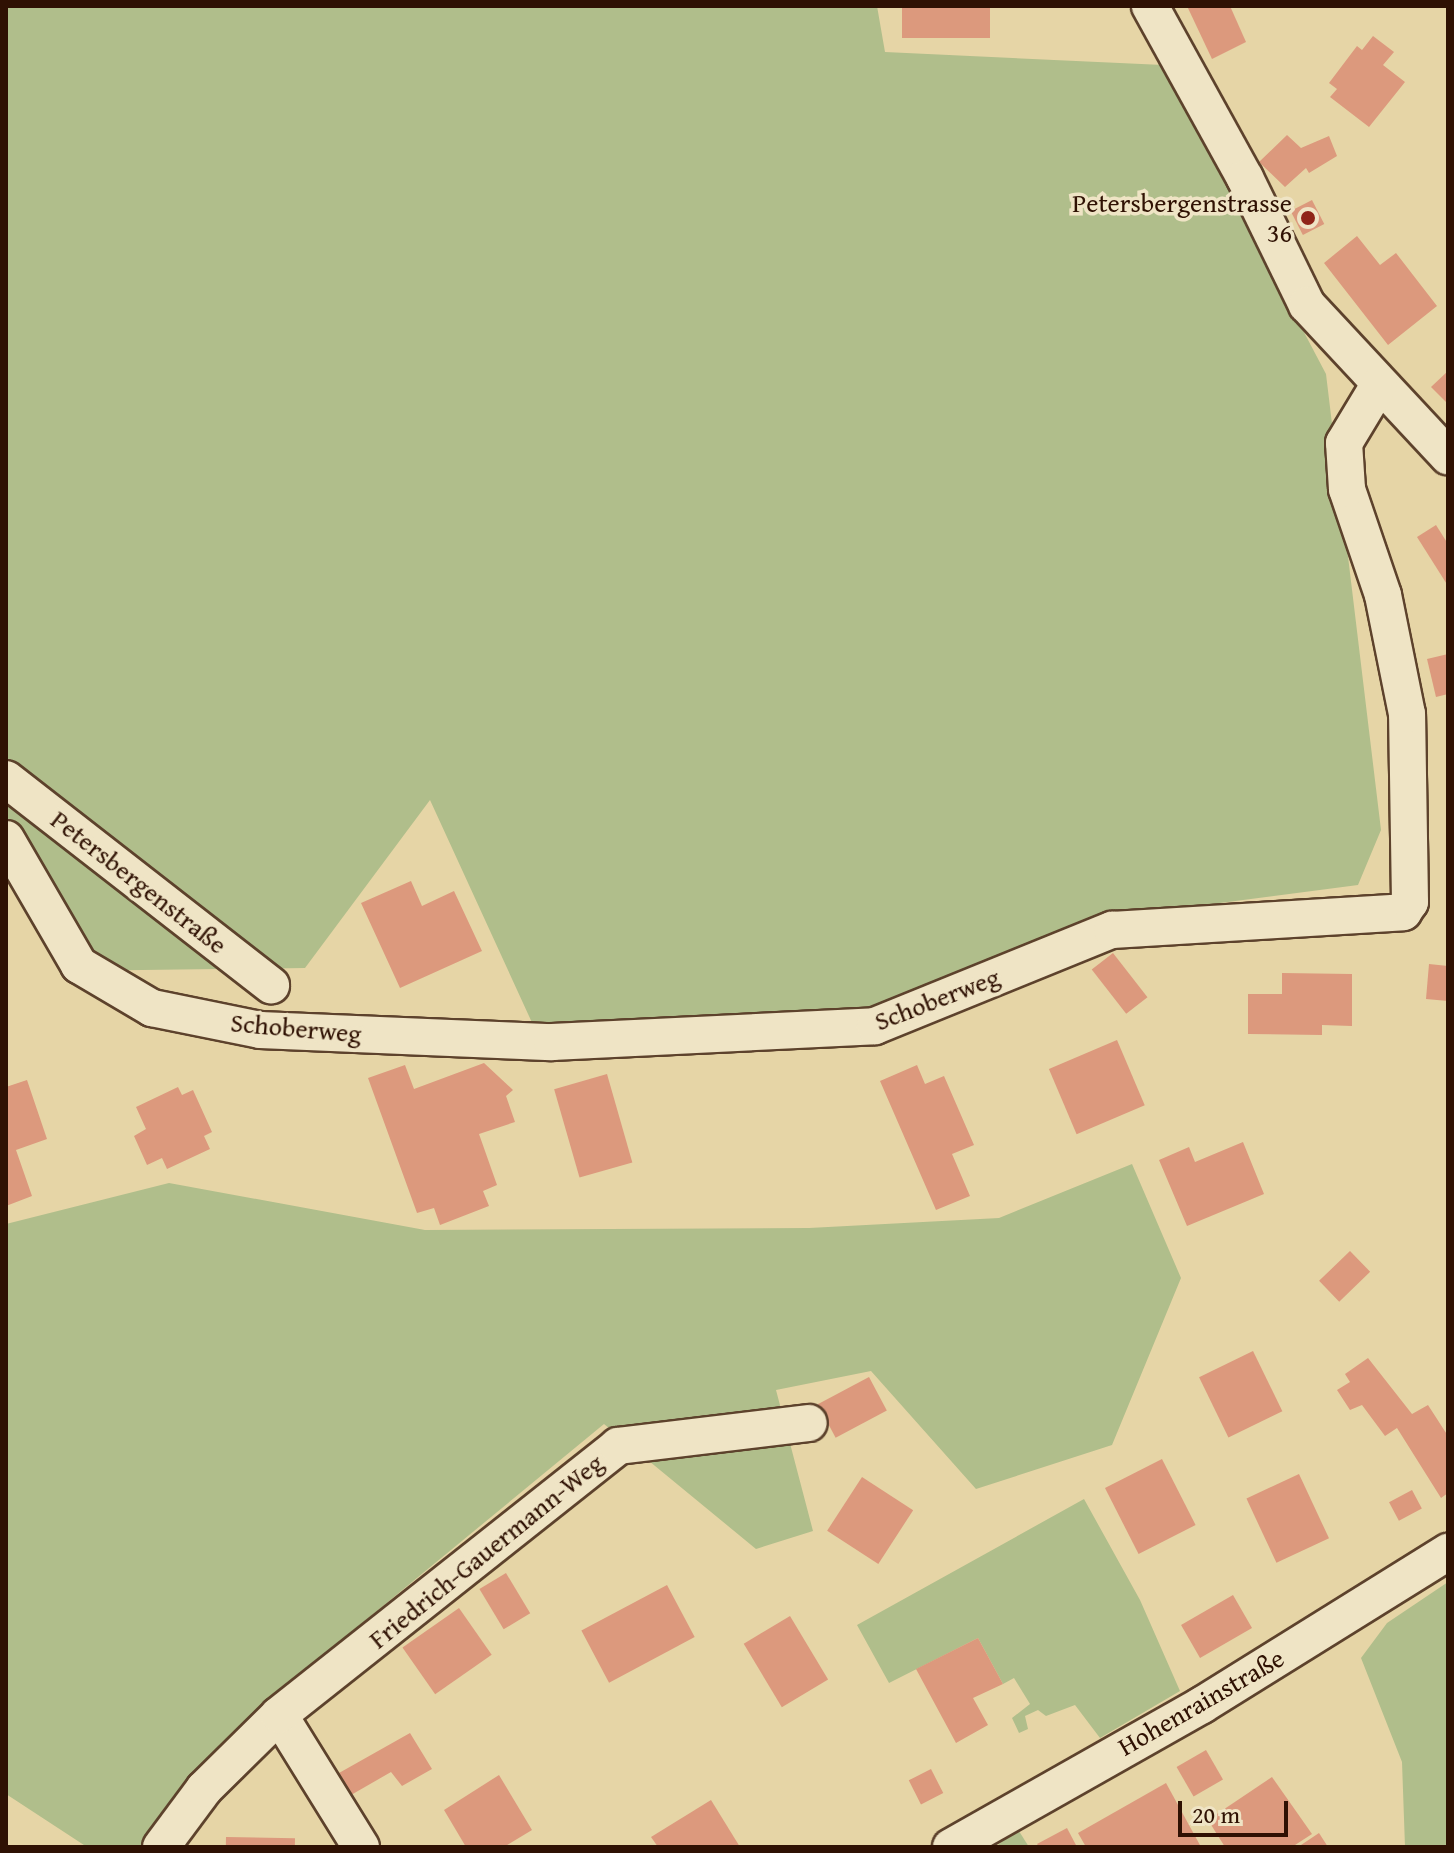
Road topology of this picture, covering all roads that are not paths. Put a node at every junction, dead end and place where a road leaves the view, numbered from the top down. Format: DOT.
graph roads {
  1 [pos="1150,6"];
  2 [pos="1379,385"];
  3 [pos="1448,456"];
  4 [pos="6,779"];
  5 [pos="6,839"];
  6 [pos="271,985"];
  7 [pos="809,1423"];
  8 [pos="1448,1552"];
  9 [pos="279,1715"];
  10 [pos="161,1847"];
  11 [pos="361,1847"];
  12 [pos="951,1847"];
  1 -- 2 [label="street"];
  2 -- 3 [label="street"];
  2 -- 5 [label="street, Schoberweg"];
  4 -- 6 [label="street, Petersbergenstraße"];
  7 -- 9 [label="street, Friedrich-Gauermann-Weg"];
  8 -- 12 [label="street, Hohenrainstraße"];
  9 -- 10 [label="street, Friedrich-Gauermann-Weg"];
  9 -- 11 [label="street"];
}
